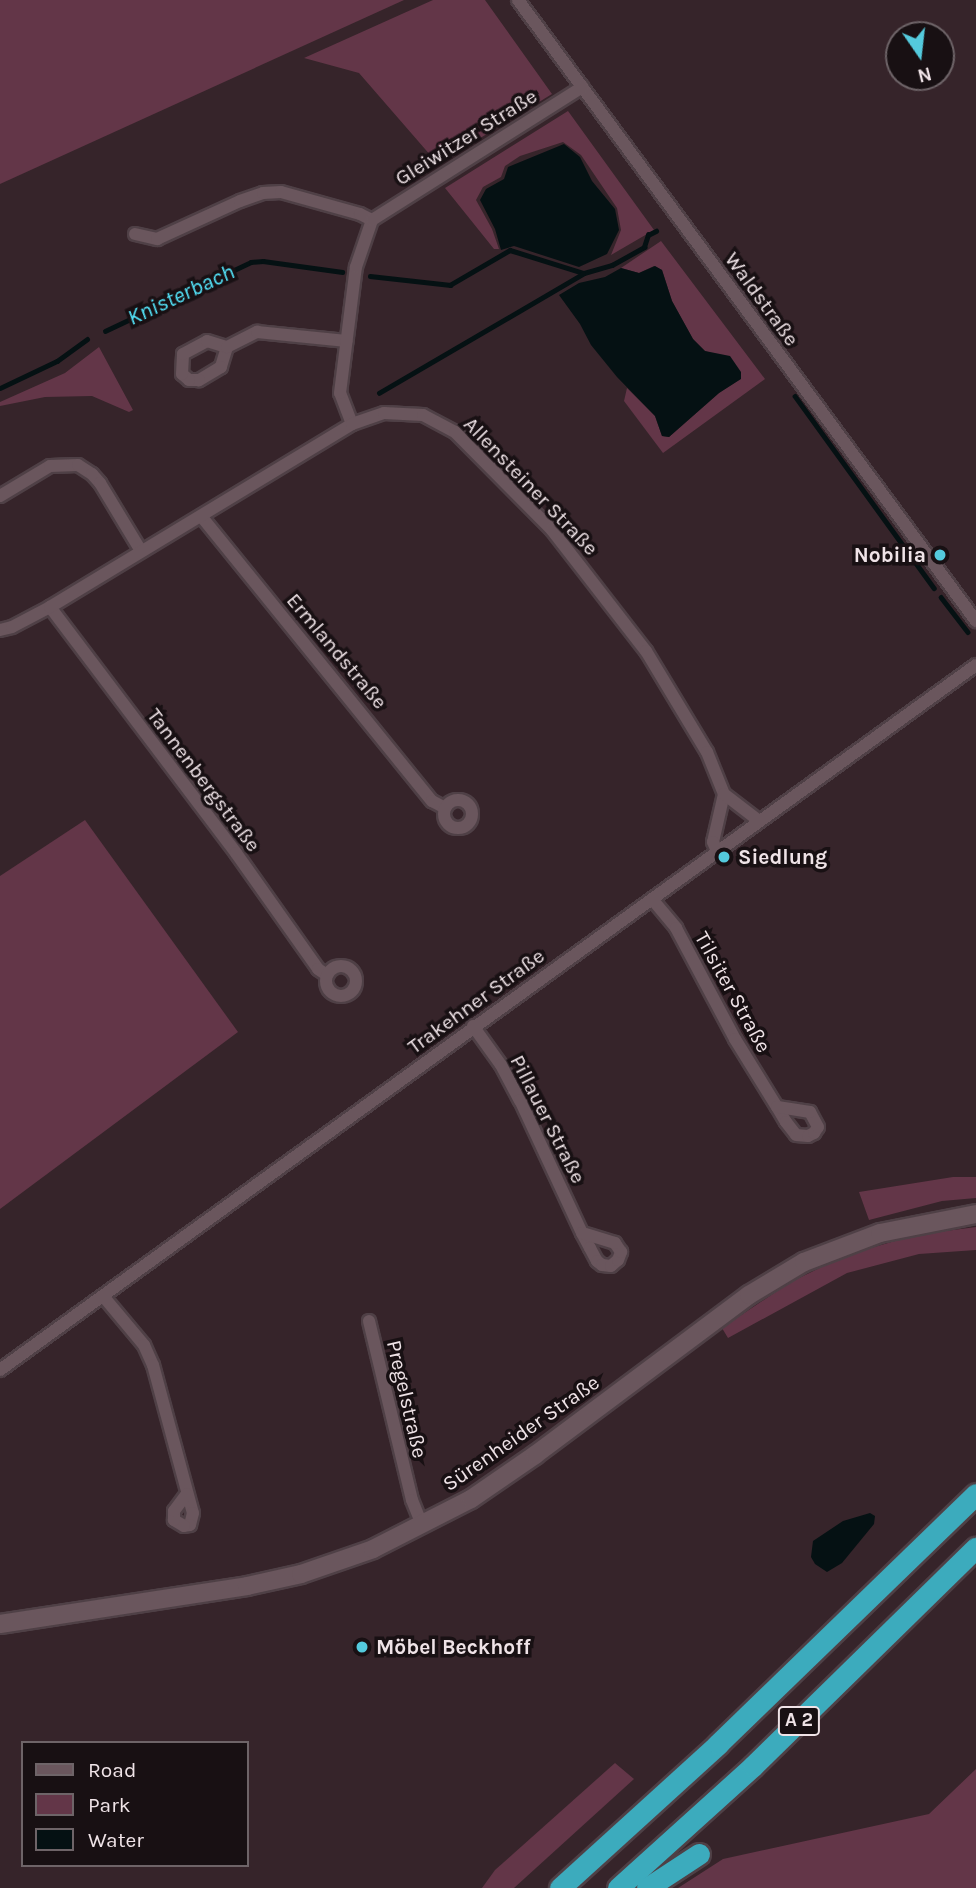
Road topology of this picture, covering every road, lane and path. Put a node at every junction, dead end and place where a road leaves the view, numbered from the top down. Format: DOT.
graph roads {
  1 [pos="517,0"];
  2 [pos="582,88"];
  3 [pos="372,220"];
  4 [pos="135,234"];
  5 [pos="347,341"];
  6 [pos="227,347"];
  7 [pos="352,424"];
  8 [pos="0,496"];
  9 [pos="201,516"];
  10 [pos="141,551"];
  11 [pos="50,607"];
  12 [pos="976,621"];
  13 [pos="0,630"];
  14 [pos="976,665"];
  15 [pos="724,794"];
  16 [pos="445,808"];
  17 [pos="759,821"];
  18 [pos="717,851"];
  19 [pos="652,899"];
  20 [pos="327,975"];
  21 [pos="473,1026"];
  22 [pos="776,1107"];
  23 [pos="976,1214"];
  24 [pos="582,1233"];
  25 [pos="103,1296"];
  26 [pos="369,1321"];
  27 [pos="0,1370"];
  28 [pos="187,1494"];
  29 [pos="976,1494"];
  30 [pos="422,1525"];
  31 [pos="976,1548"];
  32 [pos="19,1623"];
  33 [pos="0,1624"];
  34 [pos="0,1630"];
  35 [pos="699,1854"];
  36 [pos="560,1888"];
  37 [pos="618,1888"];
  38 [pos="647,1888"];
  1 -- 2 [label="street, Waldstraße"];
  2 -- 3 [label="street, Gleiwitzer Straße"];
  2 -- 12 [label="street, Waldstraße"];
  3 -- 4 [label="street"];
  3 -- 5 [label="street"];
  5 -- 6 [label="street"];
  5 -- 7 [label="street"];
  7 -- 9 [label="street, Allensteiner Straße"];
  7 -- 15 [label="street, Allensteiner Straße"];
  8 -- 10 [label="street"];
  9 -- 10 [label="street, Allensteiner Straße"];
  9 -- 16 [label="street, Ermlandstraße"];
  10 -- 11 [label="street, Allensteiner Straße"];
  11 -- 13 [label="street, Allensteiner Straße"];
  11 -- 20 [label="street, Tannenbergstraße"];
  14 -- 17 [label="street, Trakehner Straße"];
  15 -- 17 [label="street"];
  15 -- 18 [label="street"];
  17 -- 18 [label="street, Trakehner Straße"];
  18 -- 19 [label="street, Trakehner Straße"];
  19 -- 21 [label="street, Trakehner Straße"];
  19 -- 22 [label="street, Tilsiter Straße"];
  21 -- 24 [label="street, Pillauer Straße"];
  21 -- 25 [label="street, Trakehner Straße"];
  23 -- 30 [label="main road, Sürenheider Straße"];
  25 -- 27 [label="street, Trakehner Straße"];
  25 -- 28 [label="street"];
  26 -- 30 [label="street, Pregelstraße"];
  29 -- 36 [label="highway, A 2"];
  30 -- 32 [label="main road, Sürenheider Straße"];
  31 -- 37 [label="highway, A 2"];
  32 -- 33 [label="main road, Sürenheider Straße"];
  32 -- 34 [label="main road, Sürenheider Straße"];
  35 -- 38 [label="highway"];
}
